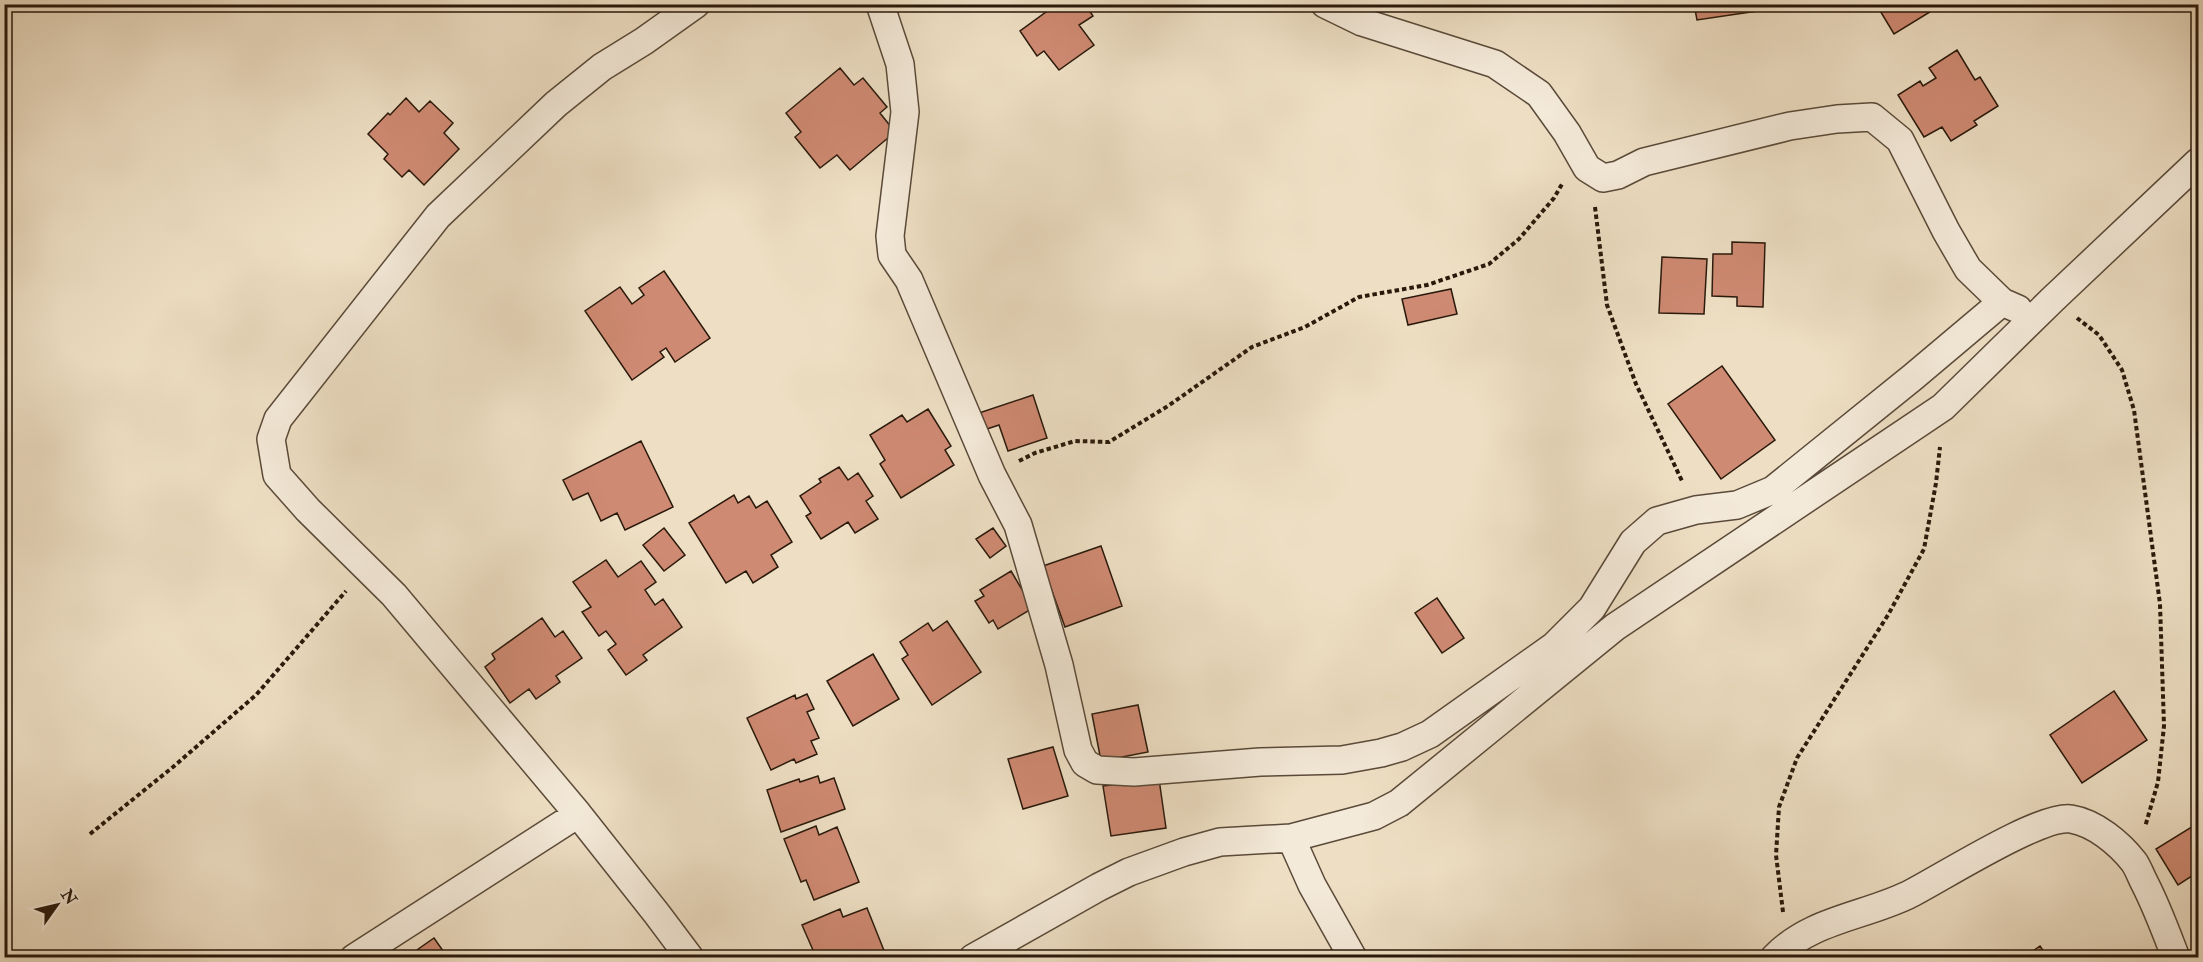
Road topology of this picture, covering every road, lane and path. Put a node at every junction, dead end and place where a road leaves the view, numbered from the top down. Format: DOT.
graph roads {
  1 [pos="696,4"];
  2 [pos="880,4"];
  3 [pos="1325,4"];
  4 [pos="1583,161"];
  5 [pos="2199,162"];
  6 [pos="2002,302"];
  7 [pos="2043,308"];
  8 [pos="1943,407"];
  9 [pos="992,475"];
  10 [pos="1696,510"];
  11 [pos="366,567"];
  12 [pos="578,814"];
  13 [pos="90,834"];
  14 [pos="1291,838"];
  15 [pos="2134,862"];
  16 [pos="1781,950"];
  17 [pos="354,957"];
  18 [pos="690,957"];
  19 [pos="973,957"];
  20 [pos="1353,957"];
  21 [pos="2176,957"];
  1 -- 11 [label="street"];
  2 -- 9 [label="street"];
  3 -- 4 [label="street"];
  4 -- 6 [label="street"];
  4 -- 9 [label="path"];
  4 -- 10 [label="path"];
  5 -- 7 [label="street"];
  6 -- 7 [label="street"];
  6 -- 10 [label="street"];
  7 -- 8 [label="street"];
  7 -- 15 [label="path"];
  8 -- 14 [label="street"];
  8 -- 16 [label="path"];
  9 -- 10 [label="street"];
  11 -- 12 [label="street"];
  11 -- 13 [label="path"];
  12 -- 17 [label="street"];
  12 -- 18 [label="street"];
  14 -- 19 [label="street"];
  14 -- 20 [label="street"];
  15 -- 16 [label="street"];
  15 -- 21 [label="street"];
}
